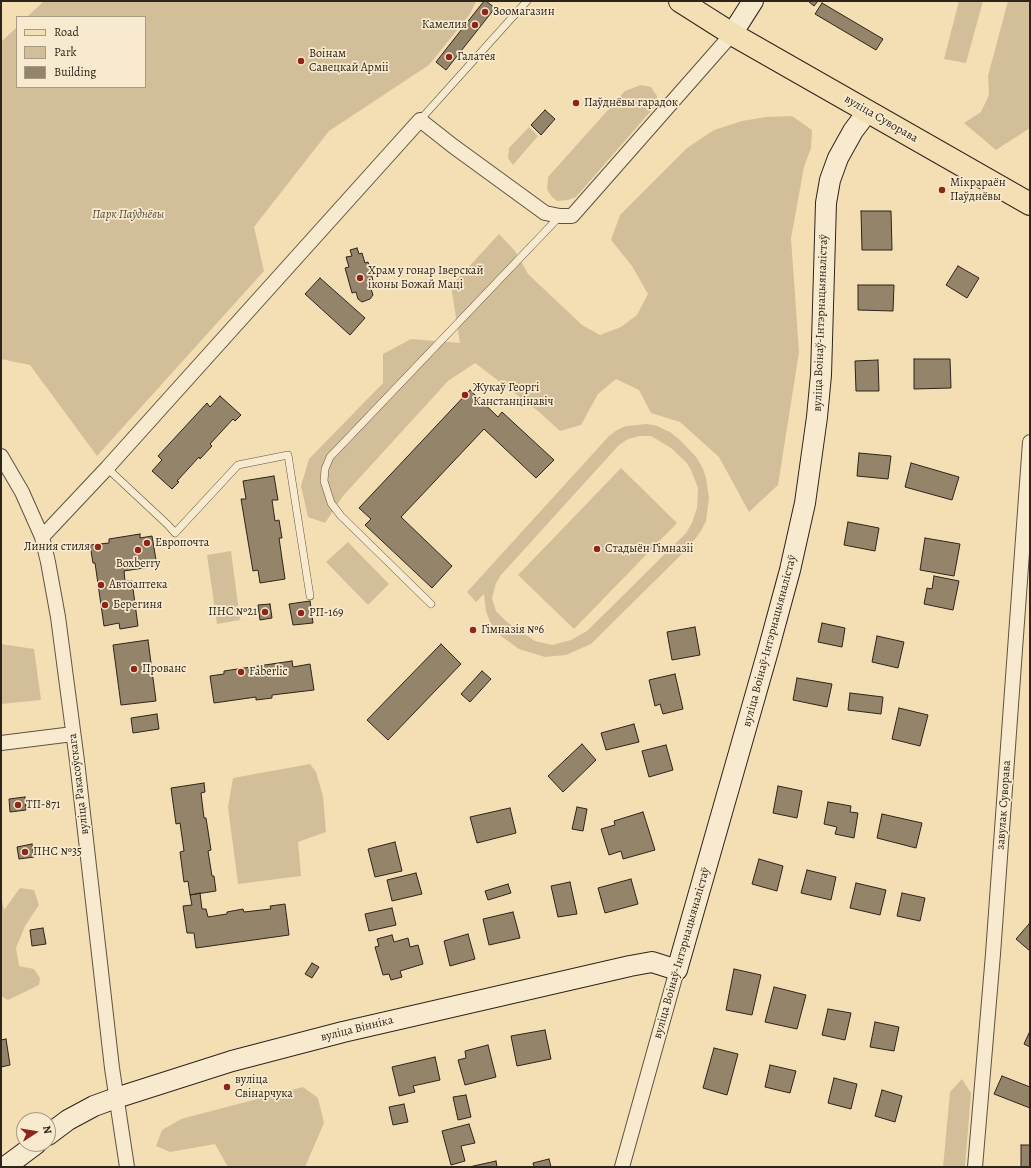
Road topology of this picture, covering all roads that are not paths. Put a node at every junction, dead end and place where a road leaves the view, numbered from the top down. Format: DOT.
graph roads {
  1 [pos="527,1"];
  2 [pos="680,1"];
  3 [pos="736,1"];
  4 [pos="753,1"];
  5 [pos="732,34"];
  6 [pos="868,111"];
  7 [pos="420,120"];
  8 [pos="1030,204"];
  9 [pos="560,216"];
  10 [pos="1030,442"];
  11 [pos="1,456"];
  12 [pos="107,468"];
  13 [pos="42,537"];
  14 [pos="310,596"];
  15 [pos="431,604"];
  16 [pos="73,734"];
  17 [pos="1,743"];
  18 [pos="678,970"];
  19 [pos="116,1098"];
  20 [pos="56,1129"];
  21 [pos="25,1152"];
  22 [pos="5,1167"];
  23 [pos="127,1167"];
  24 [pos="622,1167"];
  25 [pos="975,1167"];
  1 -- 7 [label="lane"];
  2 -- 5 [label="main road, вуліца Суворава"];
  3 -- 5 [label="street"];
  4 -- 5 [label="street"];
  5 -- 6 [label="main road, вуліца Суворава"];
  5 -- 9 [label="street"];
  6 -- 8 [label="main road, вуліца Суворава"];
  6 -- 18 [label="street, вуліца Воінаў-Інтэрнацыяналістаў"];
  7 -- 9 [label="street"];
  7 -- 12 [label="street"];
  9 -- 15 [label="lane"];
  10 -- 25 [label="street, завулак Суворава"];
  11 -- 13 [label="street, вуліца Ракасоўскага"];
  12 -- 13 [label="street"];
  12 -- 14 [label="lane"];
  13 -- 16 [label="street, вуліца Ракасоўскага"];
  16 -- 17 [label="street"];
  16 -- 19 [label="street, вуліца Ракасоўскага"];
  18 -- 19 [label="street, вуліца Вінніка"];
  18 -- 24 [label="street, вуліца Воінаў-Інтэрнацыяналістаў"];
  19 -- 20 [label="street, вуліца Вінніка"];
  19 -- 23 [label="street, вуліца Ракасоўскага"];
  21 -- 22 [label="street"];
}
